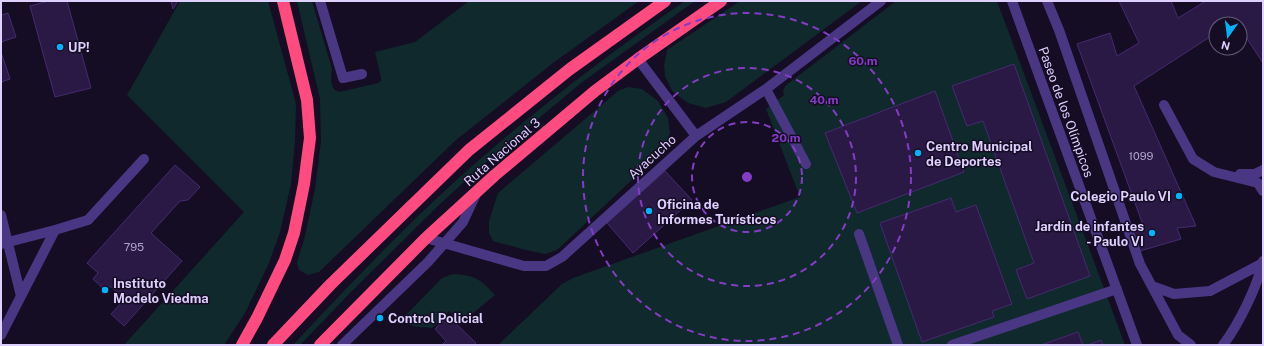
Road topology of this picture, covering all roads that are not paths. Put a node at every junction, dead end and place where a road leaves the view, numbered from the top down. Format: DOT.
graph roads {
  1 [pos="283,1"];
  2 [pos="320,1"];
  3 [pos="665,1"];
  4 [pos="721,1"];
  5 [pos="881,1"];
  6 [pos="1012,1"];
  7 [pos="1047,1"];
  8 [pos="638,59"];
  9 [pos="362,74"];
  10 [pos="766,89"];
  11 [pos="1164,105"];
  12 [pos="696,136"];
  13 [pos="144,159"];
  14 [pos="806,164"];
  15 [pos="1263,170"];
  16 [pos="1223,174"];
  17 [pos="478,191"];
  18 [pos="1263,191"];
  19 [pos="1,215"];
  20 [pos="55,230"];
  21 [pos="859,234"];
  22 [pos="426,238"];
  23 [pos="5,243"];
  24 [pos="445,244"];
  25 [pos="1263,262"];
  26 [pos="1152,286"];
  27 [pos="1117,289"];
  28 [pos="21,296"];
  29 [pos="1,335"];
  30 [pos="242,345"];
  31 [pos="273,345"];
  32 [pos="320,345"];
  33 [pos="342,345"];
  34 [pos="898,345"];
  35 [pos="952,345"];
  36 [pos="1137,345"];
  37 [pos="1191,345"];
  38 [pos="1223,345"];
  1 -- 30 [label="highway"];
  2 -- 9 [label="street"];
  3 -- 31 [label="highway, Ruta Nacional 3"];
  4 -- 8 [label="highway, Ruta Nacional 3"];
  5 -- 10 [label="street, Ayacucho"];
  6 -- 27 [label="street, Paseo de los Olímpicos"];
  7 -- 26 [label="street"];
  8 -- 12 [label="street"];
  8 -- 17 [label="highway, Ruta Nacional 3"];
  10 -- 12 [label="street, Ayacucho"];
  10 -- 14 [label="street"];
  11 -- 16 [label="street"];
  12 -- 24 [label="street, Ayacucho"];
  13 -- 20 [label="street"];
  15 -- 16 [label="street"];
  16 -- 18 [label="street"];
  17 -- 22 [label="highway, Ruta Nacional 3"];
  17 -- 24 [label="street"];
  19 -- 23 [label="street"];
  20 -- 23 [label="street"];
  20 -- 28 [label="street"];
  21 -- 34 [label="street"];
  22 -- 24 [label="street, Ayacucho"];
  22 -- 32 [label="highway, Ruta Nacional 3"];
  23 -- 28 [label="street"];
  24 -- 33 [label="street"];
  25 -- 26 [label="street"];
  25 -- 38 [label="street"];
  26 -- 37 [label="street"];
  27 -- 35 [label="street"];
  27 -- 36 [label="street, Paseo de los Olímpicos"];
  28 -- 29 [label="street"];
}
